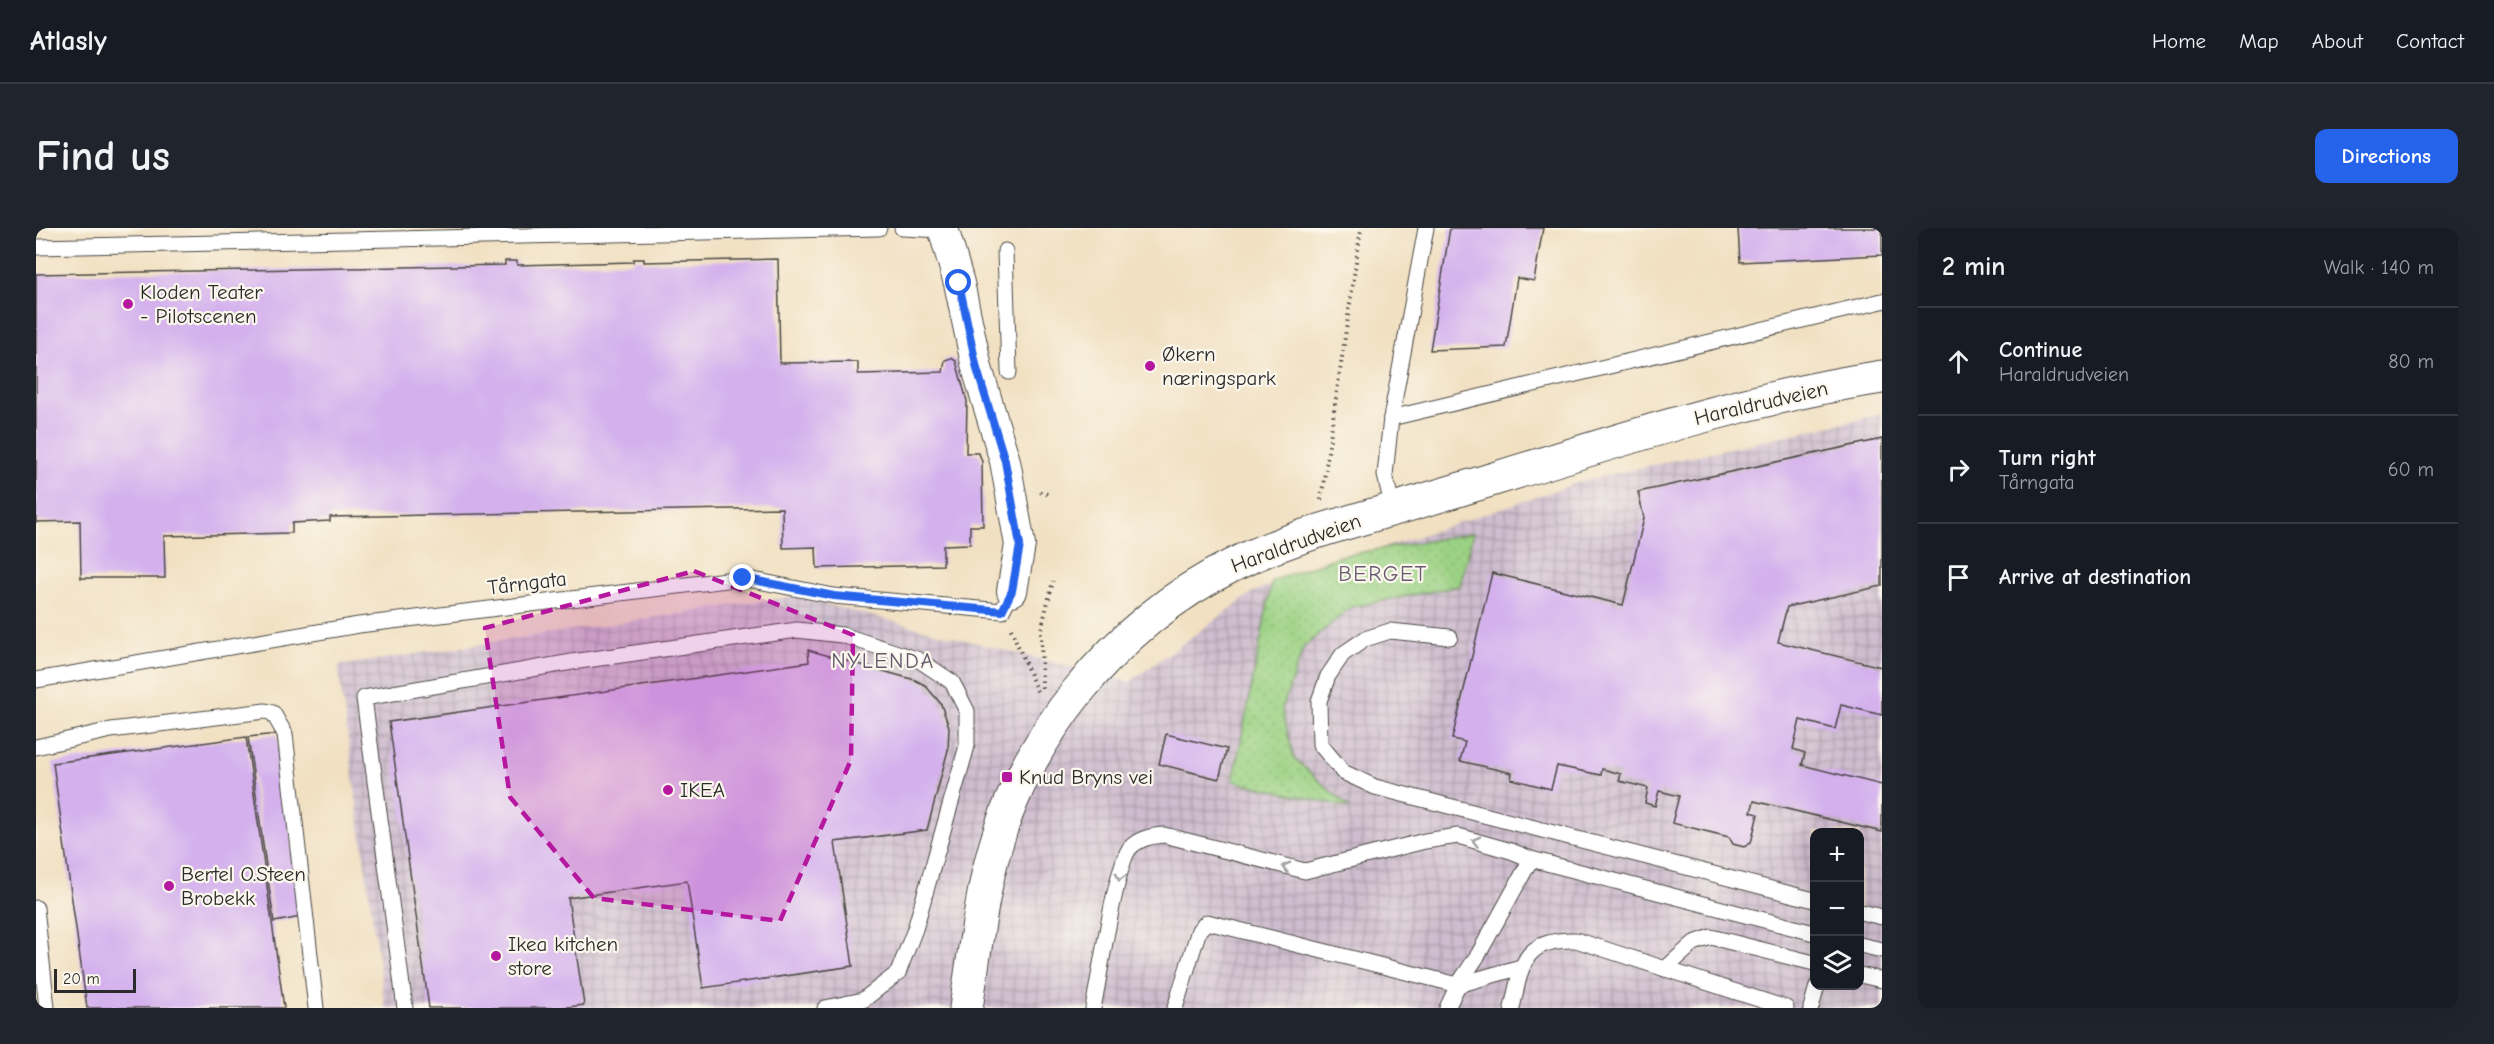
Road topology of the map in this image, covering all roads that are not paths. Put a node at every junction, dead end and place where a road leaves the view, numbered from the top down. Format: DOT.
graph roads {
  1 [pos="874,228"];
  2 [pos="879,228"];
  3 [pos="902,228"];
  4 [pos="1426,228"];
  5 [pos="943,229"];
  6 [pos="220,235"];
  7 [pos="250,235"];
  8 [pos="36,236"];
  9 [pos="36,247"];
  10 [pos="1005,251"];
  11 [pos="1882,301"];
  12 [pos="1009,372"];
  13 [pos="1882,377"];
  14 [pos="1390,418"];
  15 [pos="1393,509"];
  16 [pos="1007,601"];
  17 [pos="1450,637"];
  18 [pos="36,680"];
  19 [pos="36,747"];
  20 [pos="1532,859"];
  21 [pos="1810,899"];
  22 [pos="36,908"];
  23 [pos="1864,913"];
  24 [pos="1882,917"];
  25 [pos="1810,932"];
  26 [pos="1864,946"];
  27 [pos="1882,951"];
  28 [pos="1810,962"];
  29 [pos="1521,967"];
  30 [pos="1665,969"];
  31 [pos="1864,976"];
  32 [pos="1882,980"];
  33 [pos="1458,985"];
  34 [pos="1815,990"];
  35 [pos="47,1008"];
  36 [pos="316,1008"];
  37 [pos="405,1008"];
  38 [pos="825,1008"];
  39 [pos="966,1008"];
  40 [pos="1093,1008"];
  41 [pos="1175,1008"];
  42 [pos="1447,1008"];
  43 [pos="1512,1008"];
  44 [pos="1786,1008"];
  45 [pos="1811,1008"];
  1 -- 2 [label="lane"];
  1 -- 7 [label="lane"];
  3 -- 5 [label="lane"];
  4 -- 14 [label="lane"];
  5 -- 16 [label="street"];
  6 -- 7 [label="lane"];
  6 -- 9 [label="lane"];
  8 -- 9 [label="lane"];
  10 -- 12 [label="lane"];
  11 -- 14 [label="lane"];
  13 -- 15 [label="street, Haraldrudveien"];
  14 -- 15 [label="lane"];
  15 -- 39 [label="street, Haraldrudveien"];
  16 -- 18 [label="lane, Tårngata"];
  17 -- 21 [label="lane"];
  19 -- 36 [label="lane"];
  20 -- 25 [label="lane"];
  20 -- 33 [label="lane"];
  20 -- 40 [label="lane, one-way"];
  22 -- 35 [label="lane"];
  23 -- 24 [label="lane"];
  26 -- 27 [label="lane"];
  28 -- 30 [label="lane"];
  29 -- 30 [label="lane"];
  29 -- 33 [label="lane"];
  29 -- 43 [label="lane"];
  30 -- 44 [label="lane"];
  31 -- 32 [label="lane"];
  33 -- 41 [label="lane"];
  33 -- 42 [label="lane"];
  34 -- 45 [label="lane"];
  37 -- 38 [label="lane"];
}
